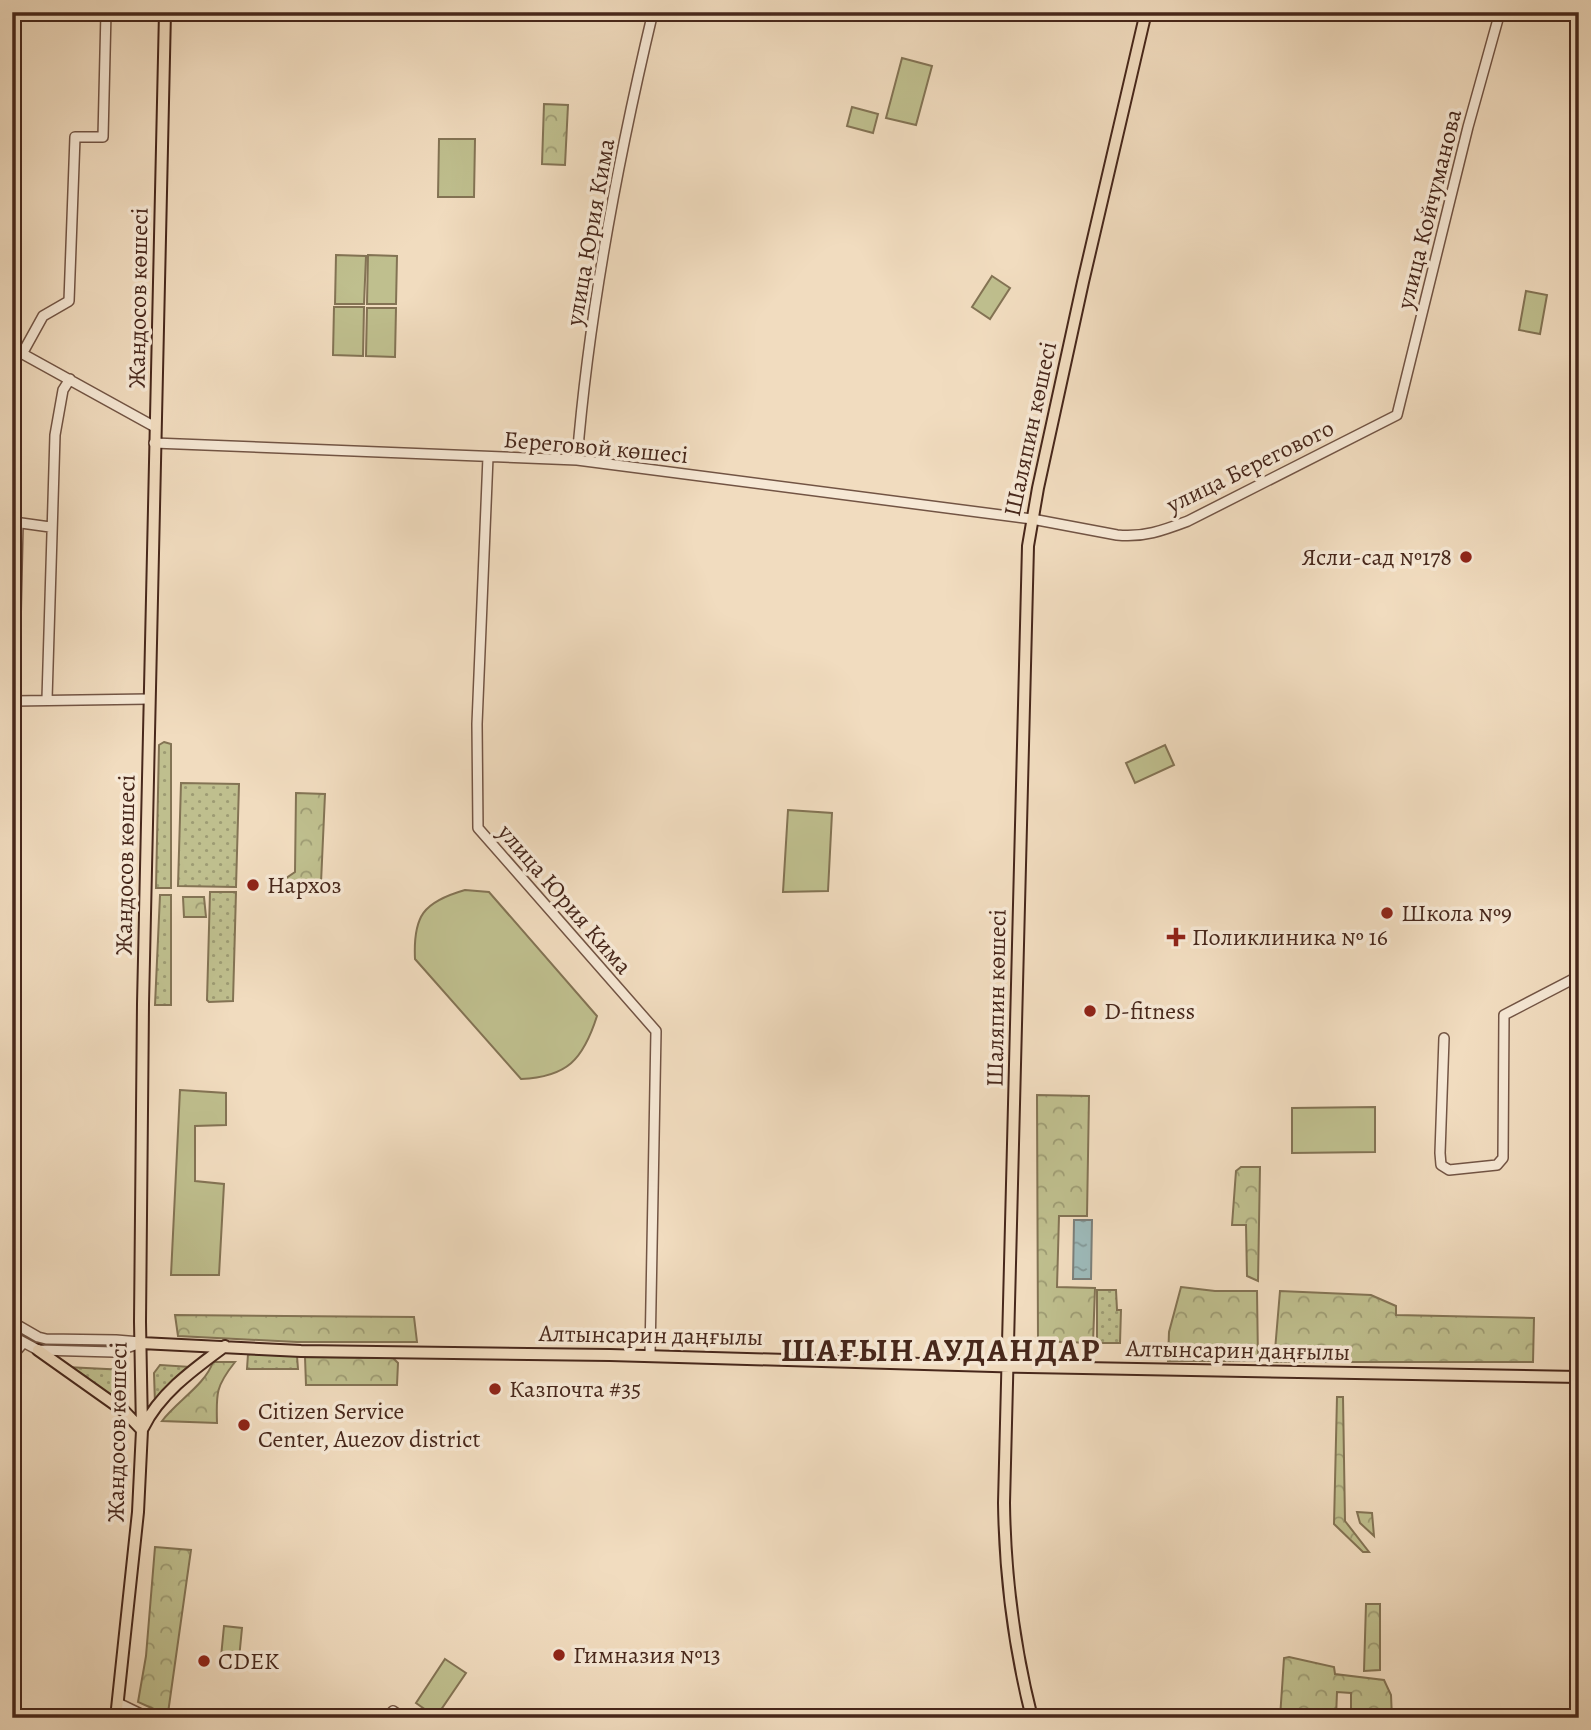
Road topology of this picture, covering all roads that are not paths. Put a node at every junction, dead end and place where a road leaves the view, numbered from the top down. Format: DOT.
graph roads {
  1 [pos="13,12"];
  2 [pos="106,12"];
  3 [pos="165,12"];
  4 [pos="653,12"];
  5 [pos="1146,12"];
  6 [pos="1500,12"];
  7 [pos="13,19"];
  8 [pos="12,348"];
  9 [pos="22,354"];
  10 [pos="70,379"];
  11 [pos="1397,415"];
  12 [pos="155,427"];
  13 [pos="155,443"];
  14 [pos="488,457"];
  15 [pos="577,460"];
  16 [pos="1032,519"];
  17 [pos="15,522"];
  18 [pos="50,527"];
  19 [pos="47,699"];
  20 [pos="149,699"];
  21 [pos="14,701"];
  22 [pos="12,712"];
  23 [pos="1579,976"];
  24 [pos="1444,1038"];
  25 [pos="12,1322"];
  26 [pos="12,1336"];
  27 [pos="23,1343"];
  28 [pos="141,1343"];
  29 [pos="225,1346"];
  30 [pos="38,1350"];
  31 [pos="650,1355"];
  32 [pos="12,1356"];
  33 [pos="1009,1366"];
  34 [pos="1579,1377"];
  35 [pos="142,1430"];
  36 [pos="118,1703"];
  37 [pos="390,1714"];
  38 [pos="116,1718"];
  39 [pos="149,1718"];
  40 [pos="403,1718"];
  41 [pos="1032,1718"];
  1 -- 7 [label="street"];
  2 -- 9 [label="street"];
  3 -- 12 [label="main road, Жандосов көшесі"];
  4 -- 15 [label="street, улица Юрия Кима"];
  5 -- 16 [label="main road, Шаляпин көшесі"];
  6 -- 11 [label="street, улица Койчуманова"];
  8 -- 9 [label="street"];
  9 -- 10 [label="street"];
  10 -- 12 [label="street"];
  10 -- 18 [label="street"];
  11 -- 16 [label="street, улица Берегового"];
  12 -- 13 [label="main road, Жандосов көшесі"];
  13 -- 14 [label="street, Береговой көшесі"];
  13 -- 20 [label="main road, Жандосов көшесі"];
  14 -- 15 [label="street, Береговой көшесі"];
  14 -- 31 [label="street, улица Юрия Кима"];
  15 -- 16 [label="street, Береговой көшесі"];
  16 -- 33 [label="main road, Шаляпин көшесі"];
  17 -- 18 [label="street"];
  17 -- 21 [label="street"];
  18 -- 19 [label="street"];
  19 -- 20 [label="street"];
  19 -- 21 [label="street"];
  20 -- 28 [label="main road, Жандосов көшесі"];
  21 -- 22 [label="street"];
  23 -- 24 [label="street"];
  25 -- 28 [label="street"];
  26 -- 27 [label="street"];
  27 -- 30 [label="street"];
  27 -- 32 [label="street"];
  28 -- 29 [label="main road, Алтынсарин даңғылы"];
  28 -- 30 [label="street"];
  28 -- 35 [label="main road, Жандосов көшесі"];
  29 -- 31 [label="main road, Алтынсарин даңғылы"];
  29 -- 35 [label="main road"];
  30 -- 35 [label="main road"];
  31 -- 33 [label="main road, Алтынсарин даңғылы"];
  33 -- 34 [label="main road, Алтынсарин даңғылы"];
  33 -- 41 [label="main road, Шаляпин көшесі"];
  35 -- 36 [label="main road, Жандосов көшесі"];
  36 -- 38 [label="main road, Жандосов көшесі"];
  36 -- 39 [label="street"];
  37 -- 40 [label="street"];
}
